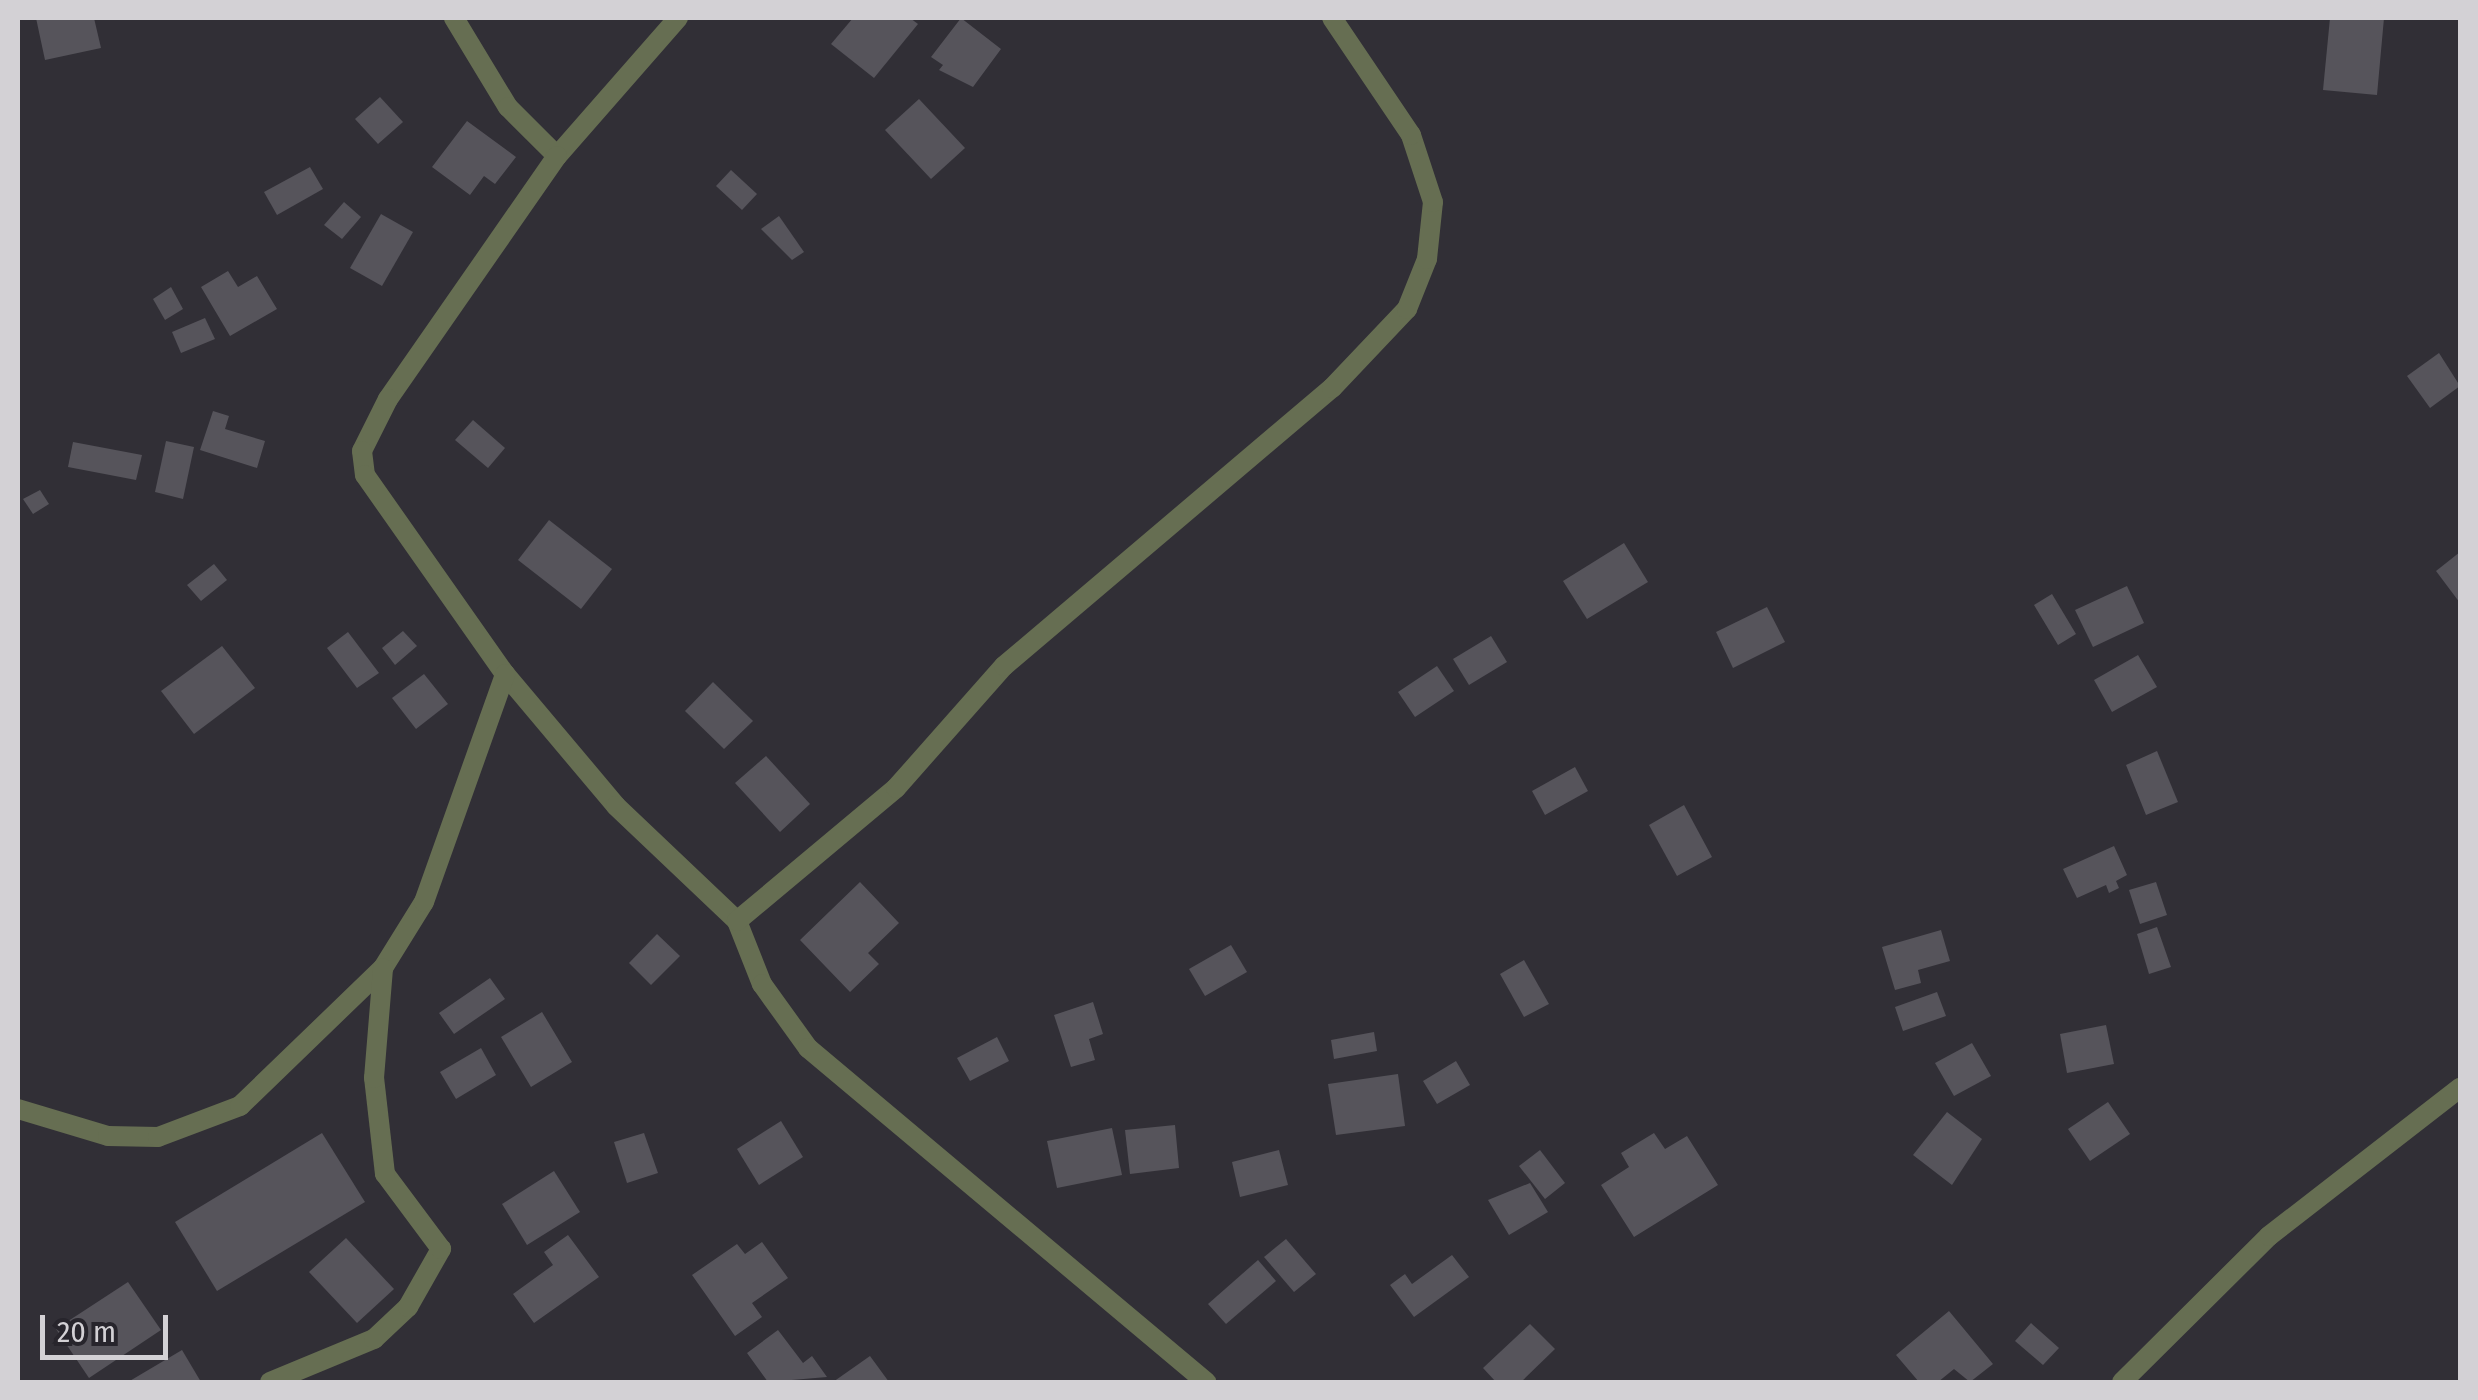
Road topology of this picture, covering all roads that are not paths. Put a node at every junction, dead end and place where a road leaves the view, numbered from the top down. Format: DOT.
graph roads {
  1 [pos="454,18"];
  2 [pos="678,18"];
  3 [pos="1332,18"];
  4 [pos="558,156"];
  5 [pos="505,674"];
  6 [pos="737,921"];
  7 [pos="382,968"];
  8 [pos="2460,1088"];
  9 [pos="18,1110"];
  10 [pos="270,1382"];
  11 [pos="1206,1382"];
  12 [pos="2122,1382"];
  1 -- 4 [label="street"];
  2 -- 4 [label="street"];
  3 -- 6 [label="street"];
  4 -- 5 [label="street"];
  5 -- 6 [label="street"];
  5 -- 7 [label="street"];
  6 -- 11 [label="street"];
  7 -- 9 [label="street"];
  7 -- 10 [label="street"];
  8 -- 12 [label="street"];
}
